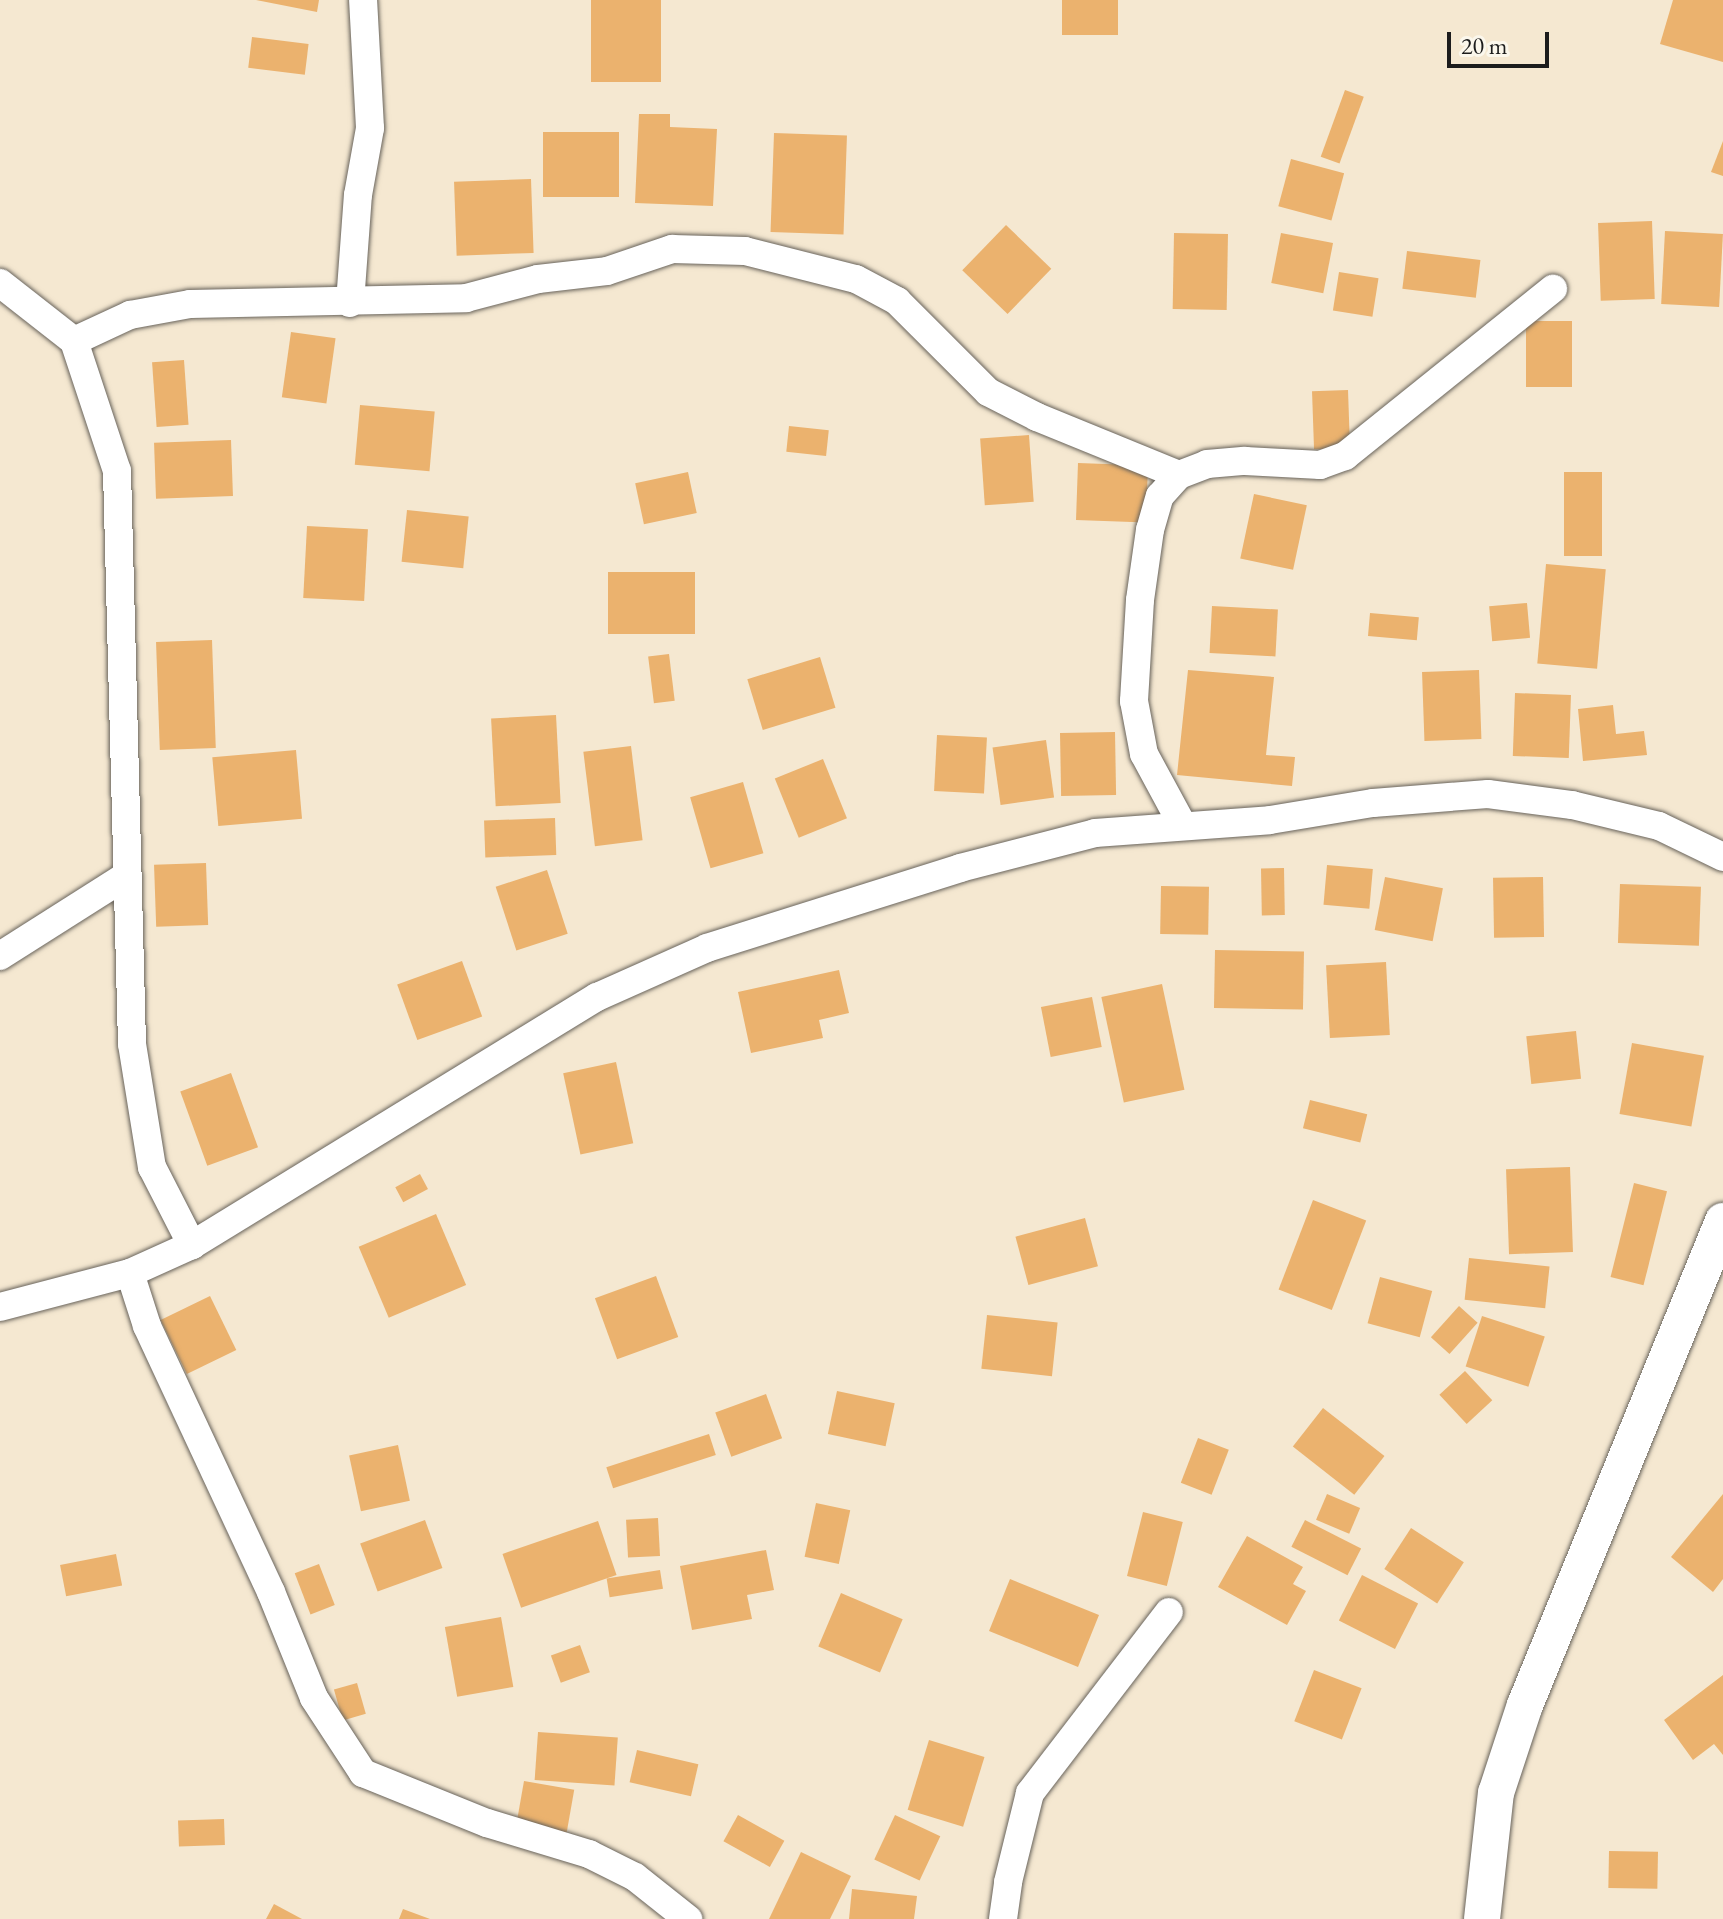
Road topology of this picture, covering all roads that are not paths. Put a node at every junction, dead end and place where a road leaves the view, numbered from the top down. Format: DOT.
graph roads {
  1 [pos="363,0"];
  2 [pos="0,283"];
  3 [pos="1553,289"];
  4 [pos="350,303"];
  5 [pos="74,341"];
  6 [pos="1179,475"];
  7 [pos="1183,826"];
  8 [pos="1723,857"];
  9 [pos="126,876"];
  10 [pos="0,956"];
  11 [pos="1723,1221"];
  12 [pos="192,1245"];
  13 [pos="130,1273"];
  14 [pos="0,1307"];
  15 [pos="1169,1612"];
  16 [pos="688,1919"];
  17 [pos="1003,1919"];
  18 [pos="1482,1919"];
  1 -- 4 [label="street"];
  2 -- 5 [label="street"];
  3 -- 6 [label="street"];
  4 -- 5 [label="street"];
  4 -- 6 [label="street"];
  5 -- 9 [label="street"];
  6 -- 7 [label="street"];
  7 -- 8 [label="street"];
  7 -- 12 [label="street"];
  9 -- 10 [label="street"];
  9 -- 12 [label="street"];
  11 -- 18 [label="street"];
  12 -- 13 [label="street"];
  13 -- 14 [label="street"];
  13 -- 16 [label="street"];
  15 -- 17 [label="street"];
}
